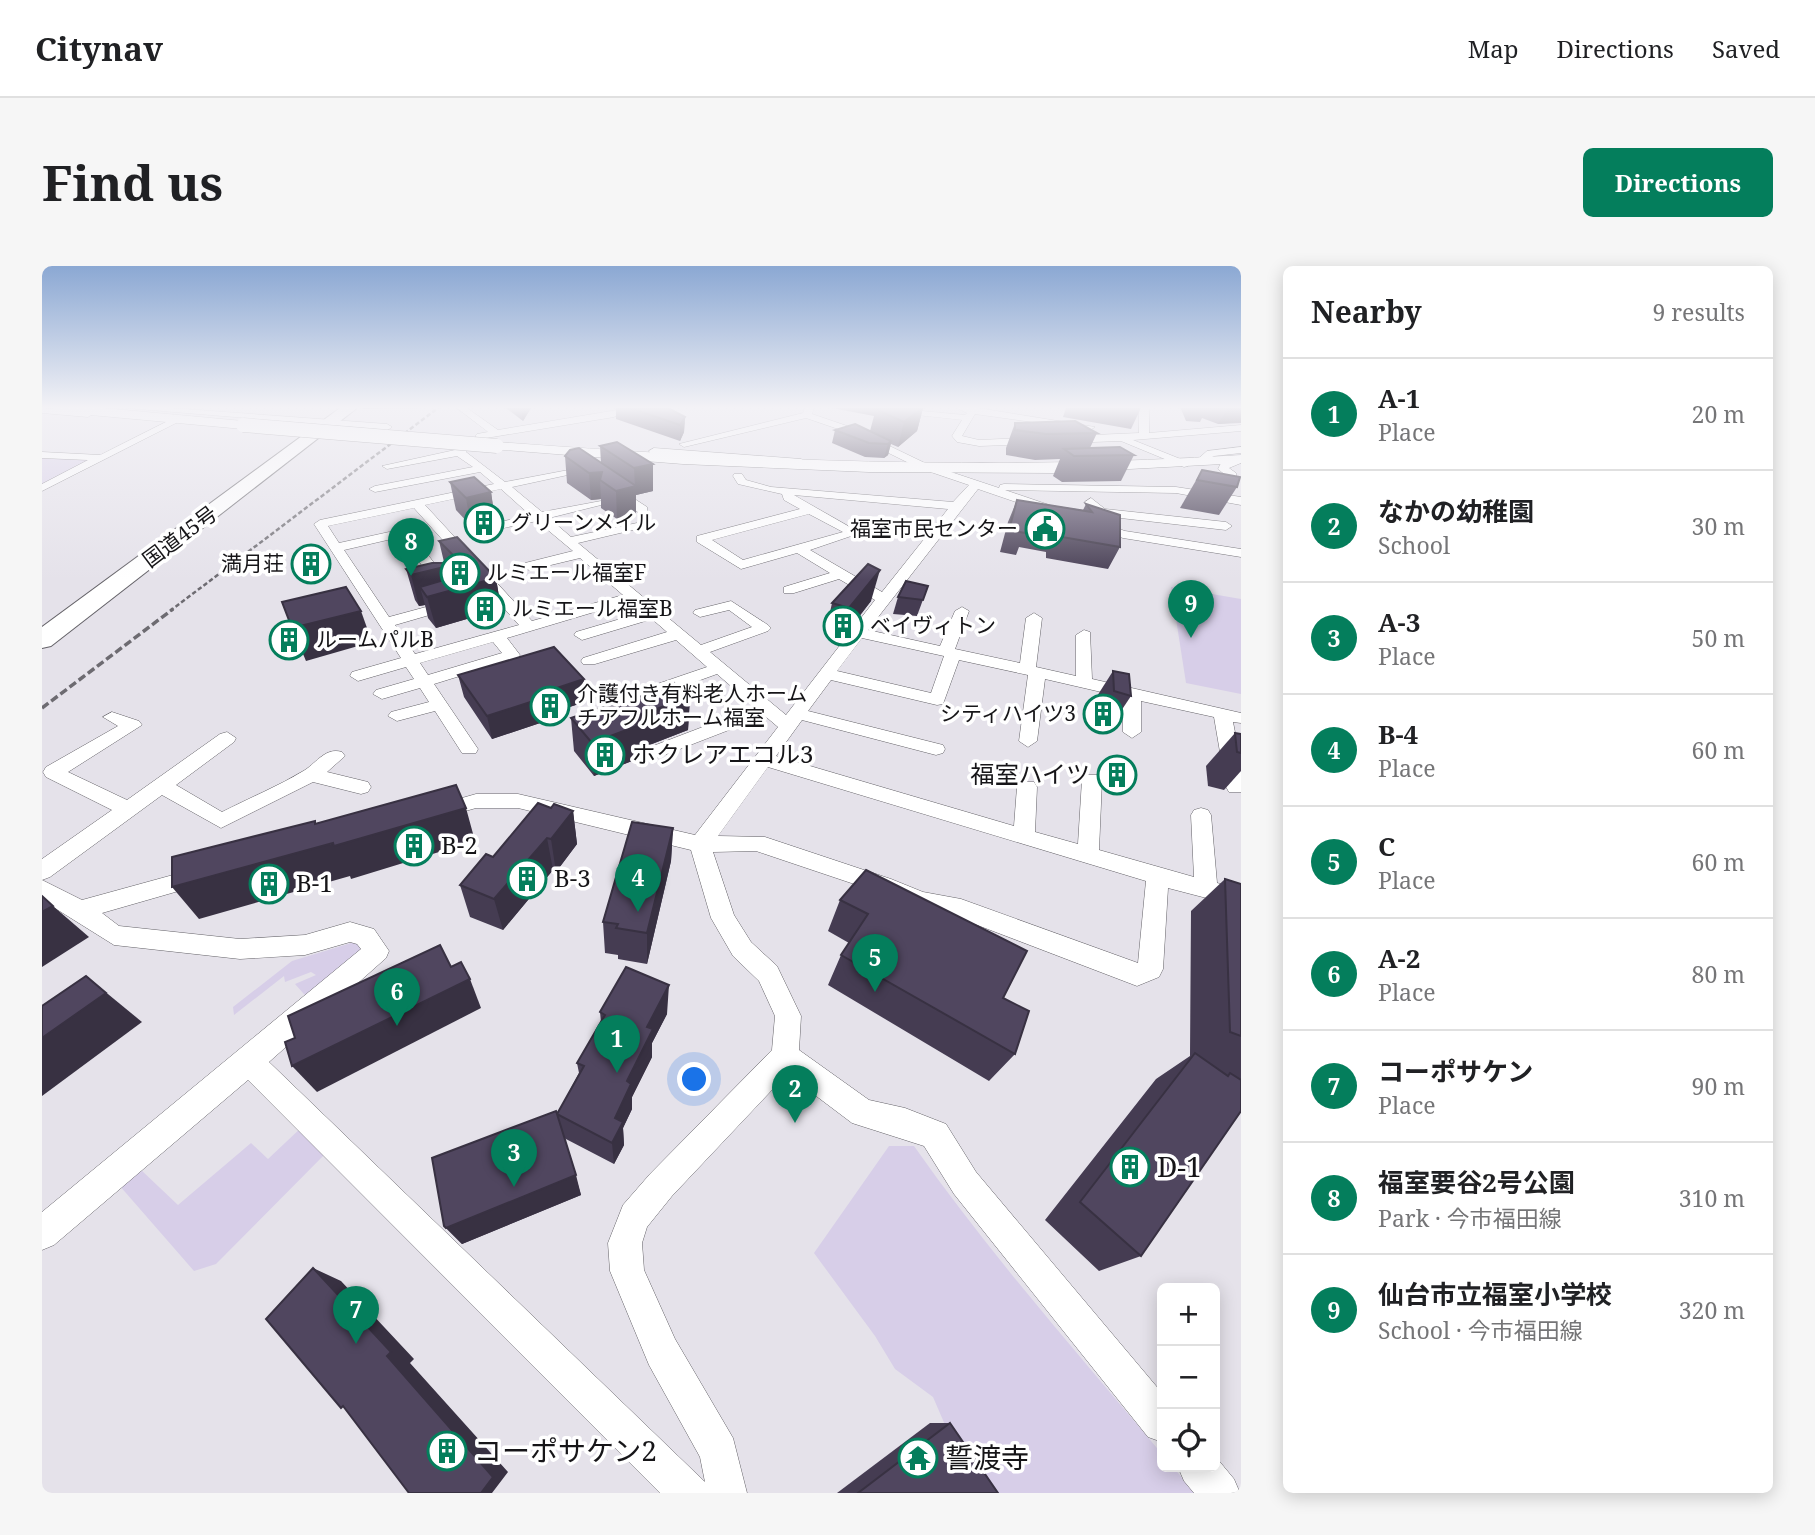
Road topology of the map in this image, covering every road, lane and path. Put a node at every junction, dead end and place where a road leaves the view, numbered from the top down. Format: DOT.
graph roads {
  1 [pos="89,465"];
  2 [pos="267,465"];
  3 [pos="270,465"];
  4 [pos="394,465"];
  5 [pos="479,465"];
  6 [pos="597,465"];
  7 [pos="675,465"];
  8 [pos="750,465"];
  9 [pos="845,465"];
  10 [pos="921,465"];
  11 [pos="1063,465"];
  12 [pos="758,466"];
  13 [pos="387,467"];
  14 [pos="482,468"];
  15 [pos="585,468"];
  16 [pos="930,469"];
  17 [pos="738,476"];
  18 [pos="980,485"];
  19 [pos="503,486"];
  20 [pos="42,488"];
  21 [pos="1086,488"];
  22 [pos="374,489"];
  23 [pos="788,492"];
  24 [pos="1236,500"];
  25 [pos="597,503"];
  26 [pos="417,504"];
  27 [pos="956,506"];
  28 [pos="872,508"];
  29 [pos="643,510"];
  30 [pos="811,510"];
  31 [pos="909,515"];
  32 [pos="540,517"];
  33 [pos="1225,522"];
  34 [pos="1241,522"];
  35 [pos="633,526"];
  36 [pos="474,532"];
  37 [pos="569,541"];
  38 [pos="336,548"];
  39 [pos="799,549"];
  40 [pos="1236,552"];
  41 [pos="583,553"];
  42 [pos="530,566"];
  43 [pos="841,574"];
  44 [pos="445,587"];
  45 [pos="789,590"];
  46 [pos="634,596"];
  47 [pos="884,599"];
  48 [pos="452,604"];
  49 [pos="962,611"];
  50 [pos="700,613"];
  51 [pos="655,614"];
  52 [pos="1034,618"];
  53 [pos="386,623"];
  54 [pos="529,626"];
  55 [pos="42,627"];
  56 [pos="858,632"];
  57 [pos="678,634"];
  58 [pos="582,635"];
  59 [pos="1084,635"];
  60 [pos="497,636"];
  61 [pos="42,640"];
  62 [pos="699,651"];
  63 [pos="949,652"];
  64 [pos="411,661"];
  65 [pos="589,661"];
  66 [pos="719,668"];
  67 [pos="1032,671"];
  68 [pos="827,674"];
  69 [pos="358,676"];
  70 [pos="425,681"];
  71 [pos="1084,682"];
  72 [pos="1132,693"];
  73 [pos="382,694"];
  74 [pos="628,700"];
  75 [pos="440,704"];
  76 [pos="767,709"];
  77 [pos="397,716"];
  78 [pos="1232,716"];
  79 [pos="112,717"];
  80 [pos="793,721"];
  81 [pos="1132,732"];
  82 [pos="227,738"];
  83 [pos="1028,741"];
  84 [pos="470,749"];
  85 [pos="936,749"];
  86 [pos="647,755"];
  87 [pos="335,756"];
  88 [pos="764,759"];
  89 [pos="311,775"];
  90 [pos="1092,780"];
  91 [pos="161,785"];
  92 [pos="361,787"];
  93 [pos="1027,787"];
  94 [pos="1236,787"];
  95 [pos="128,809"];
  96 [pos="1201,814"];
  97 [pos="410,820"];
  98 [pos="1024,836"];
  99 [pos="700,844"];
  100 [pos="1088,855"];
  101 [pos="225,870"];
  102 [pos="42,871"];
  103 [pos="1164,878"];
  104 [pos="42,889"];
  105 [pos="1206,889"];
  106 [pos="1241,898"];
  107 [pos="80,910"];
  108 [pos="785,1056"];
  109 [pos="249,1062"];
  110 [pos="42,1233"];
  111 [pos="1157,1417"];
  112 [pos="1202,1472"];
  113 [pos="689,1493"];
  114 [pos="727,1493"];
  115 [pos="1220,1493"];
  1 -- 20 [label="street"];
  2 -- 55 [label="highway, 国道45号"];
  3 -- 61 [label="highway, 国道45号"];
  4 -- 13 [label="street"];
  5 -- 14 [label="street"];
  6 -- 15 [label="street"];
  7 -- 17 [label="main road"];
  8 -- 12 [label="main road"];
  9 -- 16 [label="main road"];
  10 -- 16 [label="street"];
  11 -- 16 [label="main road"];
  12 -- 16 [label="main road"];
  12 -- 17 [label="main road"];
  14 -- 19 [label="street"];
  14 -- 22 [label="street"];
  15 -- 19 [label="street"];
  15 -- 29 [label="street"];
  16 -- 18 [label="street"];
  17 -- 23 [label="street"];
  18 -- 21 [label="street"];
  18 -- 27 [label="street"];
  18 -- 40 [label="street"];
  19 -- 26 [label="street"];
  19 -- 32 [label="street"];
  21 -- 24 [label="street"];
  21 -- 33 [label="street"];
  23 -- 27 [label="street"];
  23 -- 30 [label="street"];
  24 -- 33 [label="street"];
  25 -- 32 [label="street"];
  26 -- 38 [label="street"];
  26 -- 54 [label="street"];
  27 -- 47 [label="street"];
  28 -- 31 [label="street"];
  30 -- 39 [label="street"];
  30 -- 39 [label="street"];
  32 -- 36 [label="street"];
  32 -- 37 [label="street"];
  33 -- 34 [label="street"];
  33 -- 40 [label="street"];
  35 -- 37 [label="street"];
  37 -- 41 [label="street"];
  38 -- 44 [label="street"];
  38 -- 53 [label="street"];
  39 -- 43 [label="street"];
  41 -- 42 [label="street"];
  41 -- 46 [label="street"];
  43 -- 45 [label="street"];
  43 -- 47 [label="street"];
  46 -- 51 [label="street"];
  46 -- 54 [label="street"];
  47 -- 56 [label="street"];
  48 -- 53 [label="street"];
  49 -- 63 [label="street"];
  50 -- 62 [label="street"];
  51 -- 57 [label="street"];
  51 -- 58 [label="street"];
  52 -- 67 [label="street"];
  53 -- 64 [label="street"];
  54 -- 60 [label="street"];
  56 -- 63 [label="street"];
  56 -- 68 [label="street"];
  57 -- 62 [label="street"];
  57 -- 65 [label="street"];
  59 -- 71 [label="street"];
  60 -- 64 [label="street"];
  60 -- 70 [label="street"];
  62 -- 66 [label="street"];
  63 -- 67 [label="street"];
  63 -- 68 [label="street"];
  64 -- 69 [label="street"];
  64 -- 70 [label="street"];
  66 -- 74 [label="street"];
  66 -- 76 [label="street"];
  67 -- 71 [label="street"];
  67 -- 83 [label="street"];
  68 -- 80 [label="street"];
  70 -- 73 [label="street"];
  70 -- 75 [label="street"];
  71 -- 72 [label="street"];
  72 -- 78 [label="street"];
  72 -- 81 [label="street"];
  75 -- 77 [label="street"];
  75 -- 84 [label="street"];
  76 -- 80 [label="street"];
  76 -- 86 [label="street"];
  78 -- 94 [label="street"];
  79 -- 95 [label="street"];
  80 -- 85 [label="street"];
  80 -- 88 [label="street"];
  82 -- 91 [label="street"];
  87 -- 89 [label="street"];
  88 -- 98 [label="street"];
  88 -- 99 [label="street"];
  89 -- 91 [label="street"];
  89 -- 92 [label="street"];
  90 -- 100 [label="street"];
  91 -- 95 [label="street"];
  93 -- 98 [label="street"];
  95 -- 102 [label="street"];
  96 -- 105 [label="street"];
  97 -- 99 [label="street"];
  98 -- 100 [label="street"];
  99 -- 103 [label="street"];
  99 -- 108 [label="street"];
  100 -- 103 [label="street"];
  101 -- 107 [label="street"];
  103 -- 105 [label="street"];
  104 -- 107 [label="street"];
  105 -- 106 [label="street"];
  107 -- 109 [label="street"];
  108 -- 111 [label="street"];
  108 -- 114 [label="street"];
  109 -- 110 [label="street"];
  109 -- 113 [label="street"];
  112 -- 115 [label="street"];
}
